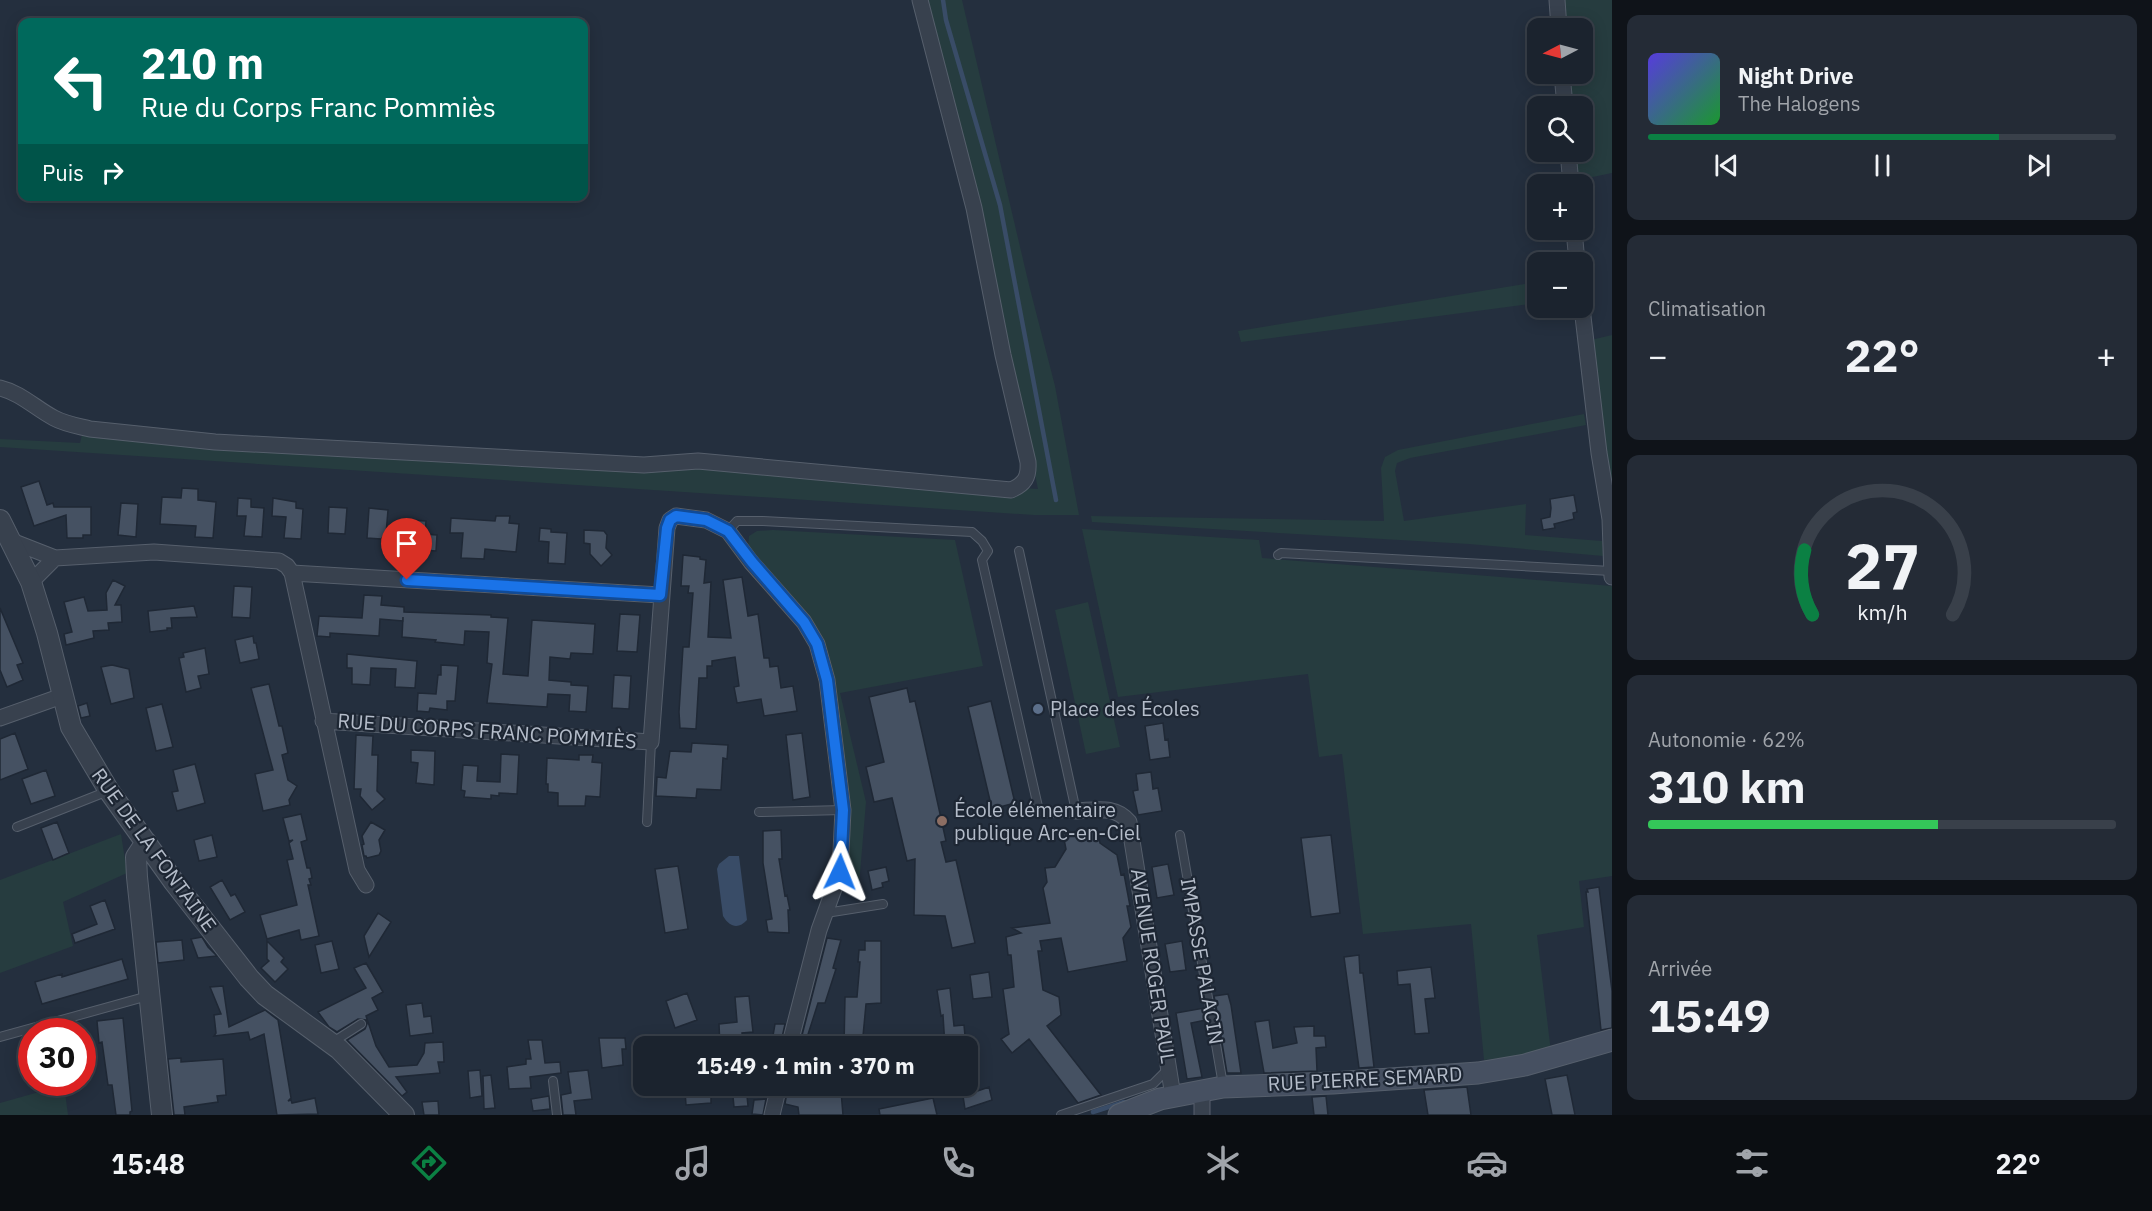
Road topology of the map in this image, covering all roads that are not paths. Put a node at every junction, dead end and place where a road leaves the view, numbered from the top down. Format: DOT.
graph roads {
  1 [pos="920,0"];
  2 [pos="1557,0"];
  3 [pos="1558,18"];
  4 [pos="1583,318"];
  5 [pos="0,388"];
  6 [pos="1611,519"];
  7 [pos="0,520"];
  8 [pos="728,531"];
  9 [pos="9,540"];
  10 [pos="1019,551"];
  11 [pos="1278,555"];
  12 [pos="55,558"];
  13 [pos="292,573"];
  14 [pos="1612,574"];
  15 [pos="31,582"];
  16 [pos="660,595"];
  17 [pos="62,696"];
  18 [pos="0,718"];
  19 [pos="323,721"];
  20 [pos="651,742"];
  21 [pos="109,791"];
  22 [pos="843,810"];
  23 [pos="1076,811"];
  24 [pos="759,812"];
  25 [pos="647,822"];
  26 [pos="17,827"];
  27 [pos="1180,835"];
  28 [pos="146,842"];
  29 [pos="366,885"];
  30 [pos="883,904"];
  31 [pos="826,913"];
  32 [pos="150,996"];
  33 [pos="361,1024"];
  34 [pos="792,1036"];
  35 [pos="0,1037"];
  36 [pos="1612,1040"];
  37 [pos="332,1043"];
  38 [pos="1168,1059"];
  39 [pos="553,1082"];
  40 [pos="1223,1087"];
  41 [pos="1202,1091"];
  42 [pos="1162,1093"];
  43 [pos="777,1096"];
  44 [pos="1088,1111"];
  45 [pos="162,1115"];
  46 [pos="404,1115"];
  47 [pos="557,1115"];
  48 [pos="772,1115"];
  49 [pos="1061,1115"];
  50 [pos="1119,1115"];
  51 [pos="1202,1115"];
  1 -- 5 [label="street"];
  2 -- 3 [label="street"];
  4 -- 6 [label="street"];
  6 -- 14 [label="street"];
  7 -- 9 [label="street, RUE DE LA FONTAINE"];
  8 -- 16 [label="street, RUE DU CORPS FRANC POMMIÈS"];
  8 -- 22 [label="street"];
  8 -- 23 [label="lane"];
  9 -- 12 [label="street"];
  9 -- 15 [label="street, RUE DE LA FONTAINE"];
  10 -- 23 [label="lane"];
  11 -- 14 [label="lane"];
  12 -- 13 [label="street"];
  12 -- 15 [label="street"];
  13 -- 16 [label="street"];
  13 -- 19 [label="street"];
  15 -- 17 [label="street, RUE DE LA FONTAINE"];
  16 -- 20 [label="street, RUE DU CORPS FRANC POMMIÈS"];
  17 -- 18 [label="street"];
  17 -- 21 [label="street, RUE DE LA FONTAINE"];
  19 -- 20 [label="street, RUE DU CORPS FRANC POMMIÈS"];
  19 -- 29 [label="street"];
  20 -- 25 [label="lane"];
  21 -- 26 [label="lane"];
  21 -- 28 [label="street, RUE DE LA FONTAINE"];
  22 -- 24 [label="lane"];
  22 -- 31 [label="street"];
  23 -- 38 [label="street, AVENUE ROGER PAUL"];
  27 -- 40 [label="lane, IMPASSE PALACIN"];
  28 -- 32 [label="street"];
  28 -- 37 [label="street, RUE DE LA FONTAINE"];
  30 -- 31 [label="lane"];
  31 -- 34 [label="street"];
  32 -- 35 [label="lane"];
  32 -- 45 [label="street"];
  33 -- 37 [label="lane"];
  36 -- 40 [label="main road, RUE PIERRE SEMARD"];
  37 -- 46 [label="street, RUE DE LA FONTAINE"];
  38 -- 42 [label="street, AVENUE ROGER PAUL"];
  38 -- 42 [label="lane"];
  39 -- 47 [label="lane"];
  40 -- 41 [label="main road, RUE PIERRE SEMARD"];
  41 -- 42 [label="main road, RUE PIERRE SEMARD"];
  41 -- 51 [label="street"];
  42 -- 44 [label="lane"];
  42 -- 50 [label="main road, RUE PIERRE SEMARD"];
  43 -- 48 [label="street"];
  44 -- 49 [label="lane"];
}
